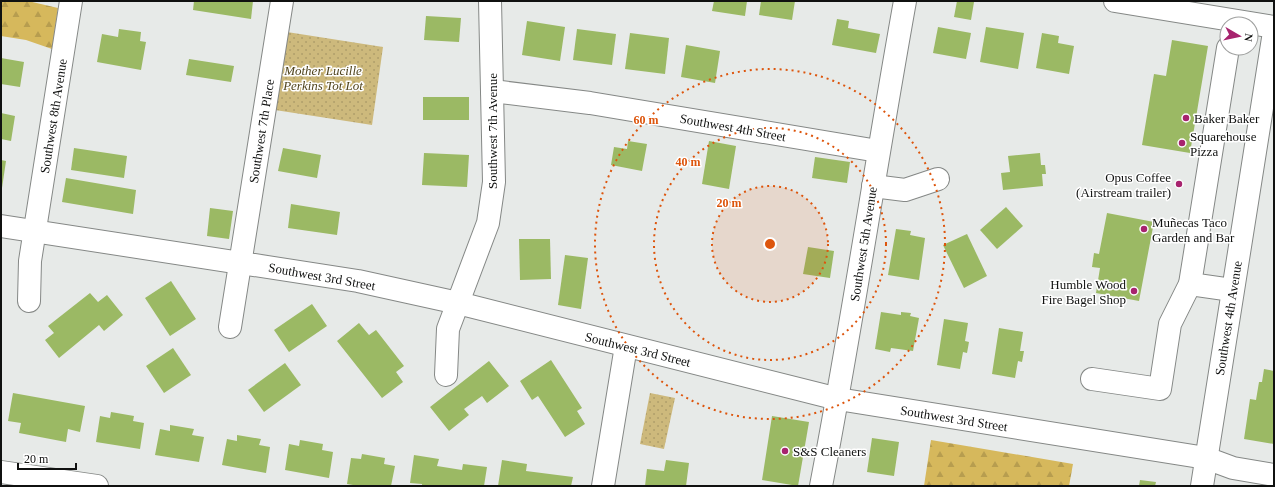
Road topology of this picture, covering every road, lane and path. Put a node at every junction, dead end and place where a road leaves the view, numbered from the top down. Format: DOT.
graph roads {
  1 [pos="71,1"];
  2 [pos="282,1"];
  3 [pos="490,1"];
  4 [pos="905,1"];
  5 [pos="1115,1"];
  6 [pos="1219,20"];
  7 [pos="1259,25"];
  8 [pos="1274,27"];
  9 [pos="1274,32"];
  10 [pos="1227,56"];
  11 [pos="1270,83"];
  12 [pos="492,91"];
  13 [pos="878,151"];
  14 [pos="938,179"];
  15 [pos="873,186"];
  16 [pos="1,226"];
  17 [pos="34,231"];
  18 [pos="241,262"];
  19 [pos="1190,284"];
  20 [pos="1232,290"];
  21 [pos="29,302"];
  22 [pos="458,303"];
  23 [pos="230,327"];
  24 [pos="626,346"];
  25 [pos="446,375"];
  26 [pos="1092,380"];
  27 [pos="838,398"];
  28 [pos="1206,458"];
  29 [pos="1,472"];
  30 [pos="1274,475"];
  31 [pos="97,486"];
  32 [pos="603,486"];
  33 [pos="821,486"];
  34 [pos="1202,486"];
  1 -- 17 [label="street, Southwest 8th Avenue"];
  2 -- 18 [label="street, Southwest 7th Place"];
  3 -- 12 [label="street, Southwest 7th Avenue"];
  4 -- 13 [label="street, Southwest 5th Avenue"];
  5 -- 6 [label="street"];
  7 -- 8 [label="street"];
  9 -- 11 [label="street, Southwest 4th Avenue"];
  10 -- 19 [label="street"];
  11 -- 20 [label="street, Southwest 4th Avenue"];
  12 -- 13 [label="street, Southwest 4th Street"];
  12 -- 22 [label="street, Southwest 7th Avenue"];
  13 -- 15 [label="street, Southwest 5th Avenue"];
  14 -- 15 [label="street"];
  15 -- 27 [label="street, Southwest 5th Avenue"];
  16 -- 17 [label="street, Southwest 3rd Street"];
  17 -- 18 [label="street, Southwest 3rd Street"];
  17 -- 21 [label="street, Southwest 8th Avenue"];
  18 -- 22 [label="street, Southwest 3rd Street"];
  18 -- 23 [label="street, Southwest 7th Place"];
  19 -- 20 [label="street"];
  19 -- 26 [label="street"];
  20 -- 28 [label="street, Southwest 4th Avenue"];
  22 -- 24 [label="street, Southwest 3rd Street"];
  22 -- 25 [label="street, Southwest 7th Avenue"];
  24 -- 27 [label="street, Southwest 3rd Street"];
  24 -- 32 [label="street"];
  27 -- 28 [label="street, Southwest 3rd Street"];
  27 -- 33 [label="street, Southwest 5th Avenue"];
  28 -- 30 [label="street, Southwest 3rd Street"];
  28 -- 34 [label="street, Southwest 4th Avenue"];
  29 -- 31 [label="street"];
}
